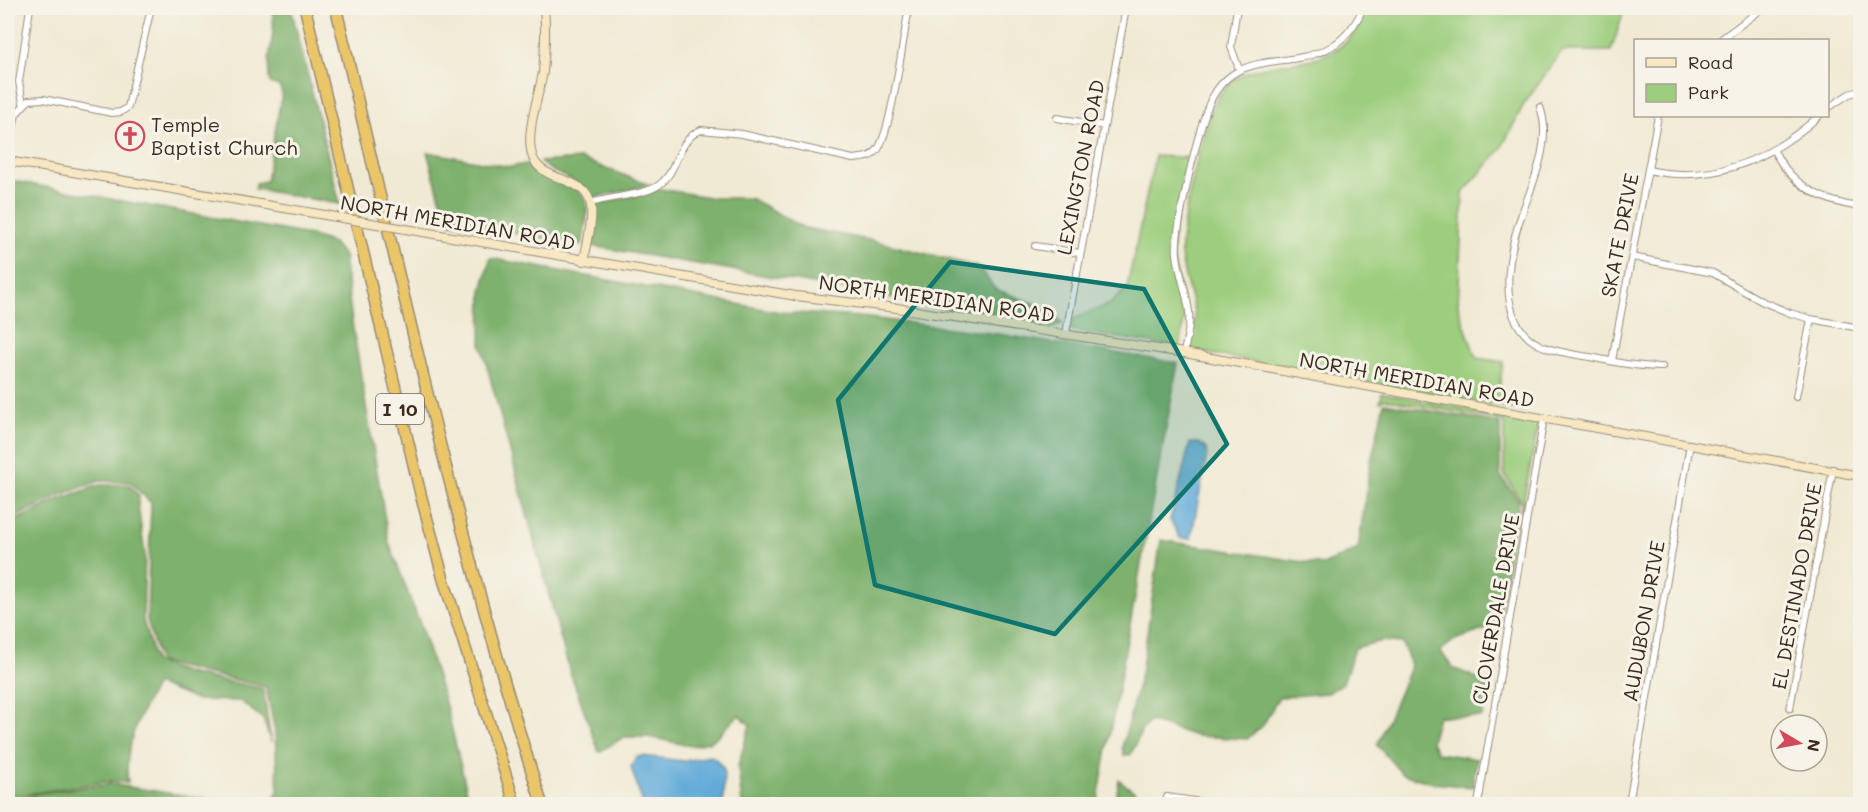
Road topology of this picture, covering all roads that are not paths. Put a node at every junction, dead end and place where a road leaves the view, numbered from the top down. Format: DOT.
graph roads {
  1 [pos="30,8"];
  2 [pos="151,8"];
  3 [pos="305,8"];
  4 [pos="336,8"];
  5 [pos="544,8"];
  6 [pos="909,8"];
  7 [pos="1126,8"];
  8 [pos="1237,8"];
  9 [pos="1363,8"];
  10 [pos="1763,8"];
  11 [pos="1721,39"];
  12 [pos="1239,69"];
  13 [pos="1860,91"];
  14 [pos="23,103"];
  15 [pos="1540,107"];
  16 [pos="1829,107"];
  17 [pos="1658,117"];
  18 [pos="1818,117"];
  19 [pos="1057,118"];
  20 [pos="1104,126"];
  21 [pos="1774,151"];
  22 [pos="8,152"];
  23 [pos="8,161"];
  24 [pos="1648,170"];
  25 [pos="591,202"];
  26 [pos="1860,207"];
  27 [pos="1035,246"];
  28 [pos="1080,253"];
  29 [pos="1632,256"];
  30 [pos="584,261"];
  31 [pos="1810,319"];
  32 [pos="1860,328"];
  33 [pos="1066,333"];
  34 [pos="1184,353"];
  35 [pos="1612,361"];
  36 [pos="1662,367"];
  37 [pos="1796,397"];
  38 [pos="1544,418"];
  39 [pos="1690,444"];
  40 [pos="1833,470"];
  41 [pos="1860,476"];
  42 [pos="1790,708"];
  43 [pos="1167,797"];
  44 [pos="515,804"];
  45 [pos="542,804"];
  46 [pos="1214,804"];
  47 [pos="1478,804"];
  48 [pos="1629,804"];
  1 -- 14 [label="street"];
  2 -- 14 [label="street"];
  3 -- 44 [label="highway, I 10"];
  4 -- 45 [label="highway, I 10"];
  5 -- 25 [label="main road"];
  6 -- 25 [label="street"];
  7 -- 20 [label="street, LEXINGTON ROAD"];
  8 -- 12 [label="street"];
  9 -- 12 [label="street"];
  10 -- 11 [label="street"];
  12 -- 34 [label="street"];
  13 -- 16 [label="street"];
  14 -- 22 [label="street"];
  15 -- 35 [label="street"];
  17 -- 24 [label="street, SKATE DRIVE"];
  18 -- 21 [label="street"];
  19 -- 20 [label="street"];
  20 -- 28 [label="street, LEXINGTON ROAD"];
  21 -- 24 [label="street"];
  21 -- 26 [label="street"];
  23 -- 30 [label="main road, NORTH MERIDIAN ROAD, bridge"];
  24 -- 29 [label="street, SKATE DRIVE"];
  25 -- 30 [label="main road"];
  27 -- 28 [label="street"];
  28 -- 33 [label="street, LEXINGTON ROAD"];
  29 -- 31 [label="street"];
  29 -- 35 [label="street, SKATE DRIVE"];
  30 -- 33 [label="main road, NORTH MERIDIAN ROAD"];
  31 -- 32 [label="street"];
  31 -- 37 [label="street"];
  33 -- 34 [label="main road, NORTH MERIDIAN ROAD"];
  34 -- 38 [label="main road, NORTH MERIDIAN ROAD"];
  35 -- 36 [label="street"];
  38 -- 39 [label="main road, NORTH MERIDIAN ROAD"];
  38 -- 47 [label="street, CLOVERDALE DRIVE"];
  39 -- 40 [label="main road, NORTH MERIDIAN ROAD"];
  39 -- 48 [label="street, AUDUBON DRIVE"];
  40 -- 41 [label="main road, NORTH MERIDIAN ROAD"];
  40 -- 42 [label="street, EL DESTINADO DRIVE"];
  43 -- 46 [label="street"];
}
